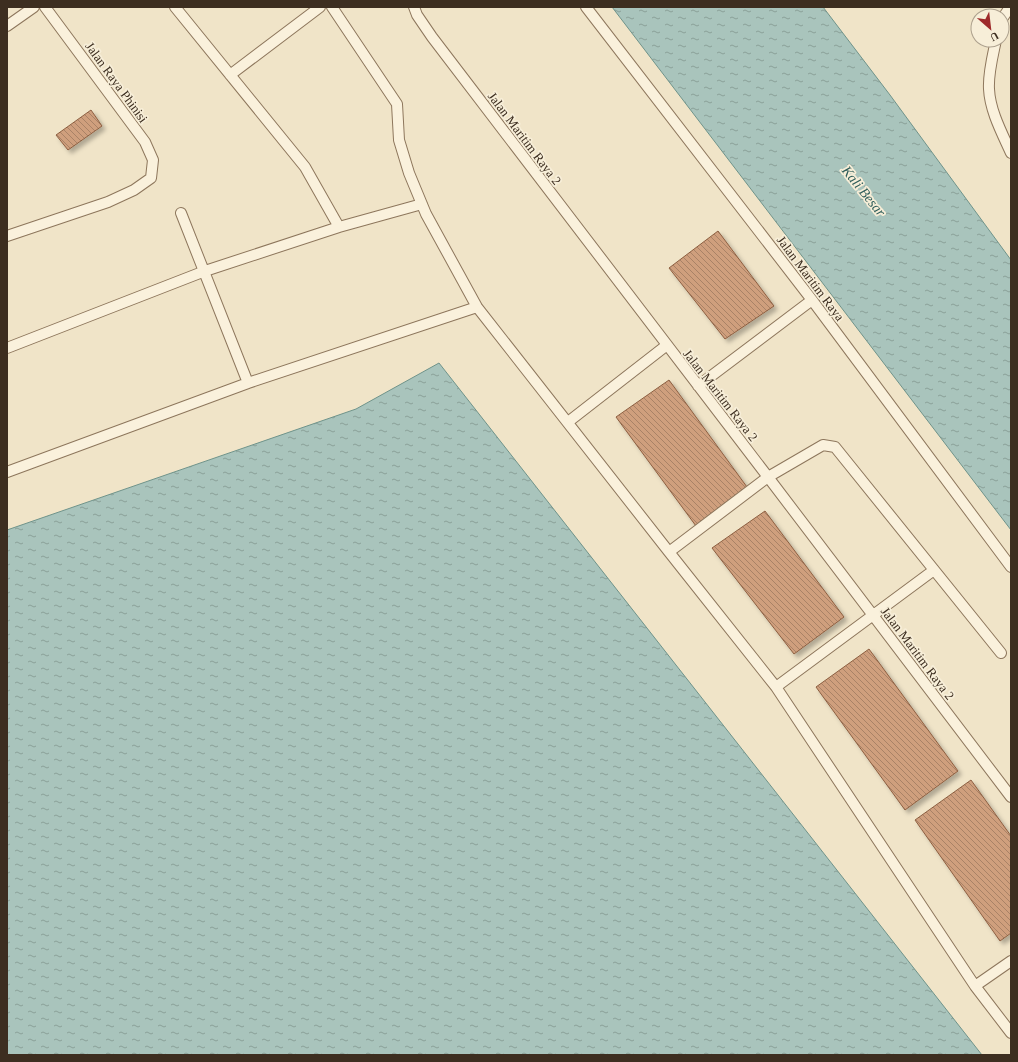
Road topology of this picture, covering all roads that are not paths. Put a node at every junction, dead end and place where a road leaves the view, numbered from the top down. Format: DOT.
graph roads {
  1 [pos="34,7"];
  2 [pos="45,7"];
  3 [pos="175,7"];
  4 [pos="320,7"];
  5 [pos="332,7"];
  6 [pos="414,7"];
  7 [pos="586,7"];
  8 [pos="7,26"];
  9 [pos="995,48"];
  10 [pos="230,75"];
  11 [pos="1011,153"];
  12 [pos="422,204"];
  13 [pos="181,213"];
  14 [pos="339,227"];
  15 [pos="7,236"];
  16 [pos="205,271"];
  17 [pos="812,300"];
  18 [pos="477,307"];
  19 [pos="667,345"];
  20 [pos="7,348"];
  21 [pos="248,382"];
  22 [pos="698,386"];
  23 [pos="568,422"];
  24 [pos="7,472"];
  25 [pos="768,477"];
  26 [pos="669,552"];
  27 [pos="1011,567"];
  28 [pos="934,570"];
  29 [pos="872,614"];
  30 [pos="1001,653"];
  31 [pos="776,687"];
  32 [pos="1011,797"];
  33 [pos="1011,961"];
  34 [pos="975,986"];
  35 [pos="1011,1033"];
  1 -- 8 [label="lane"];
  2 -- 15 [label="lane, Jalan Raya Phinisi"];
  3 -- 10 [label="lane"];
  4 -- 10 [label="lane"];
  5 -- 12 [label="lane"];
  6 -- 19 [label="lane, Jalan Maritim Raya 2"];
  7 -- 17 [label="lane, Jalan Maritim Raya"];
  9 -- 11 [label="lane"];
  10 -- 14 [label="lane"];
  12 -- 14 [label="lane"];
  12 -- 18 [label="lane"];
  13 -- 16 [label="lane"];
  14 -- 16 [label="lane"];
  16 -- 20 [label="lane"];
  16 -- 21 [label="lane"];
  17 -- 22 [label="lane"];
  17 -- 27 [label="lane, Jalan Maritim Raya"];
  18 -- 21 [label="lane"];
  18 -- 23 [label="lane"];
  19 -- 22 [label="lane, Jalan Maritim Raya 2"];
  19 -- 23 [label="lane"];
  21 -- 24 [label="lane"];
  22 -- 25 [label="lane, Jalan Maritim Raya 2"];
  23 -- 26 [label="lane"];
  25 -- 26 [label="lane"];
  25 -- 28 [label="lane"];
  25 -- 29 [label="lane, Jalan Maritim Raya 2"];
  26 -- 31 [label="lane"];
  28 -- 29 [label="lane"];
  28 -- 30 [label="lane"];
  29 -- 31 [label="lane"];
  29 -- 32 [label="lane, Jalan Maritim Raya 2"];
  31 -- 34 [label="lane"];
  33 -- 34 [label="lane"];
  34 -- 35 [label="lane"];
}
